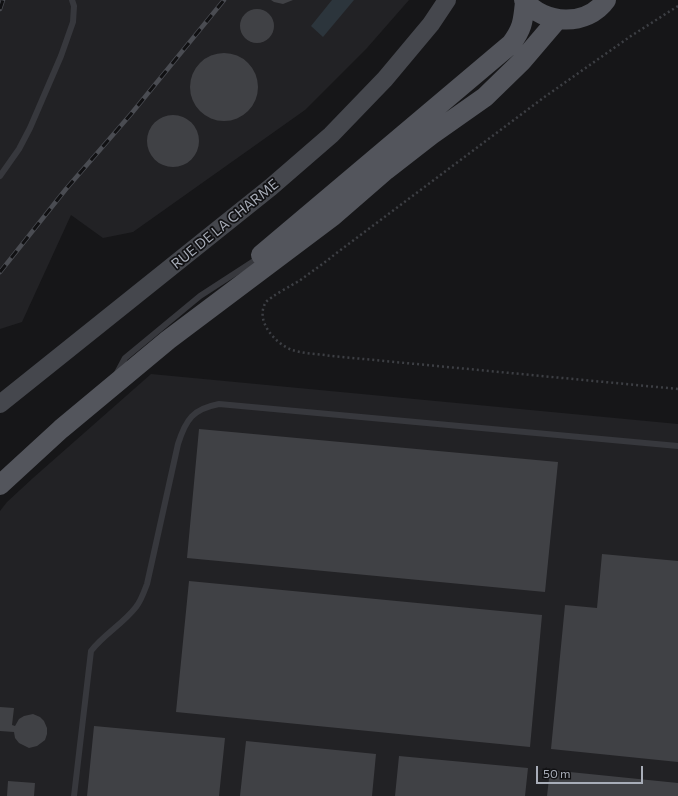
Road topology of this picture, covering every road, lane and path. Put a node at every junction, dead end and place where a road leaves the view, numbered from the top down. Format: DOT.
graph roads {
  1 [pos="72,0"];
  2 [pos="447,0"];
  3 [pos="456,0"];
  4 [pos="606,0"];
  5 [pos="525,1"];
  6 [pos="678,6"];
  7 [pos="557,20"];
  8 [pos="431,24"];
  9 [pos="0,176"];
  10 [pos="257,259"];
  11 [pos="168,340"];
  12 [pos="111,386"];
  13 [pos="678,389"];
  14 [pos="0,404"];
  15 [pos="678,446"];
  16 [pos="0,485"];
  17 [pos="74,796"];
  1 -- 9 [label="lane"];
  2 -- 8 [label="street, RUE DE LA CHARME"];
  3 -- 8 [label="street, RUE DE LA CHARME"];
  4 -- 7 [label="main road"];
  5 -- 7 [label="main road"];
  5 -- 10 [label="main road"];
  6 -- 13 [label="path"];
  7 -- 11 [label="main road"];
  8 -- 14 [label="street, RUE DE LA CHARME"];
  10 -- 11 [label="main road"];
  10 -- 12 [label="lane"];
  11 -- 12 [label="main road"];
  12 -- 16 [label="main road"];
  15 -- 17 [label="lane"];
}
